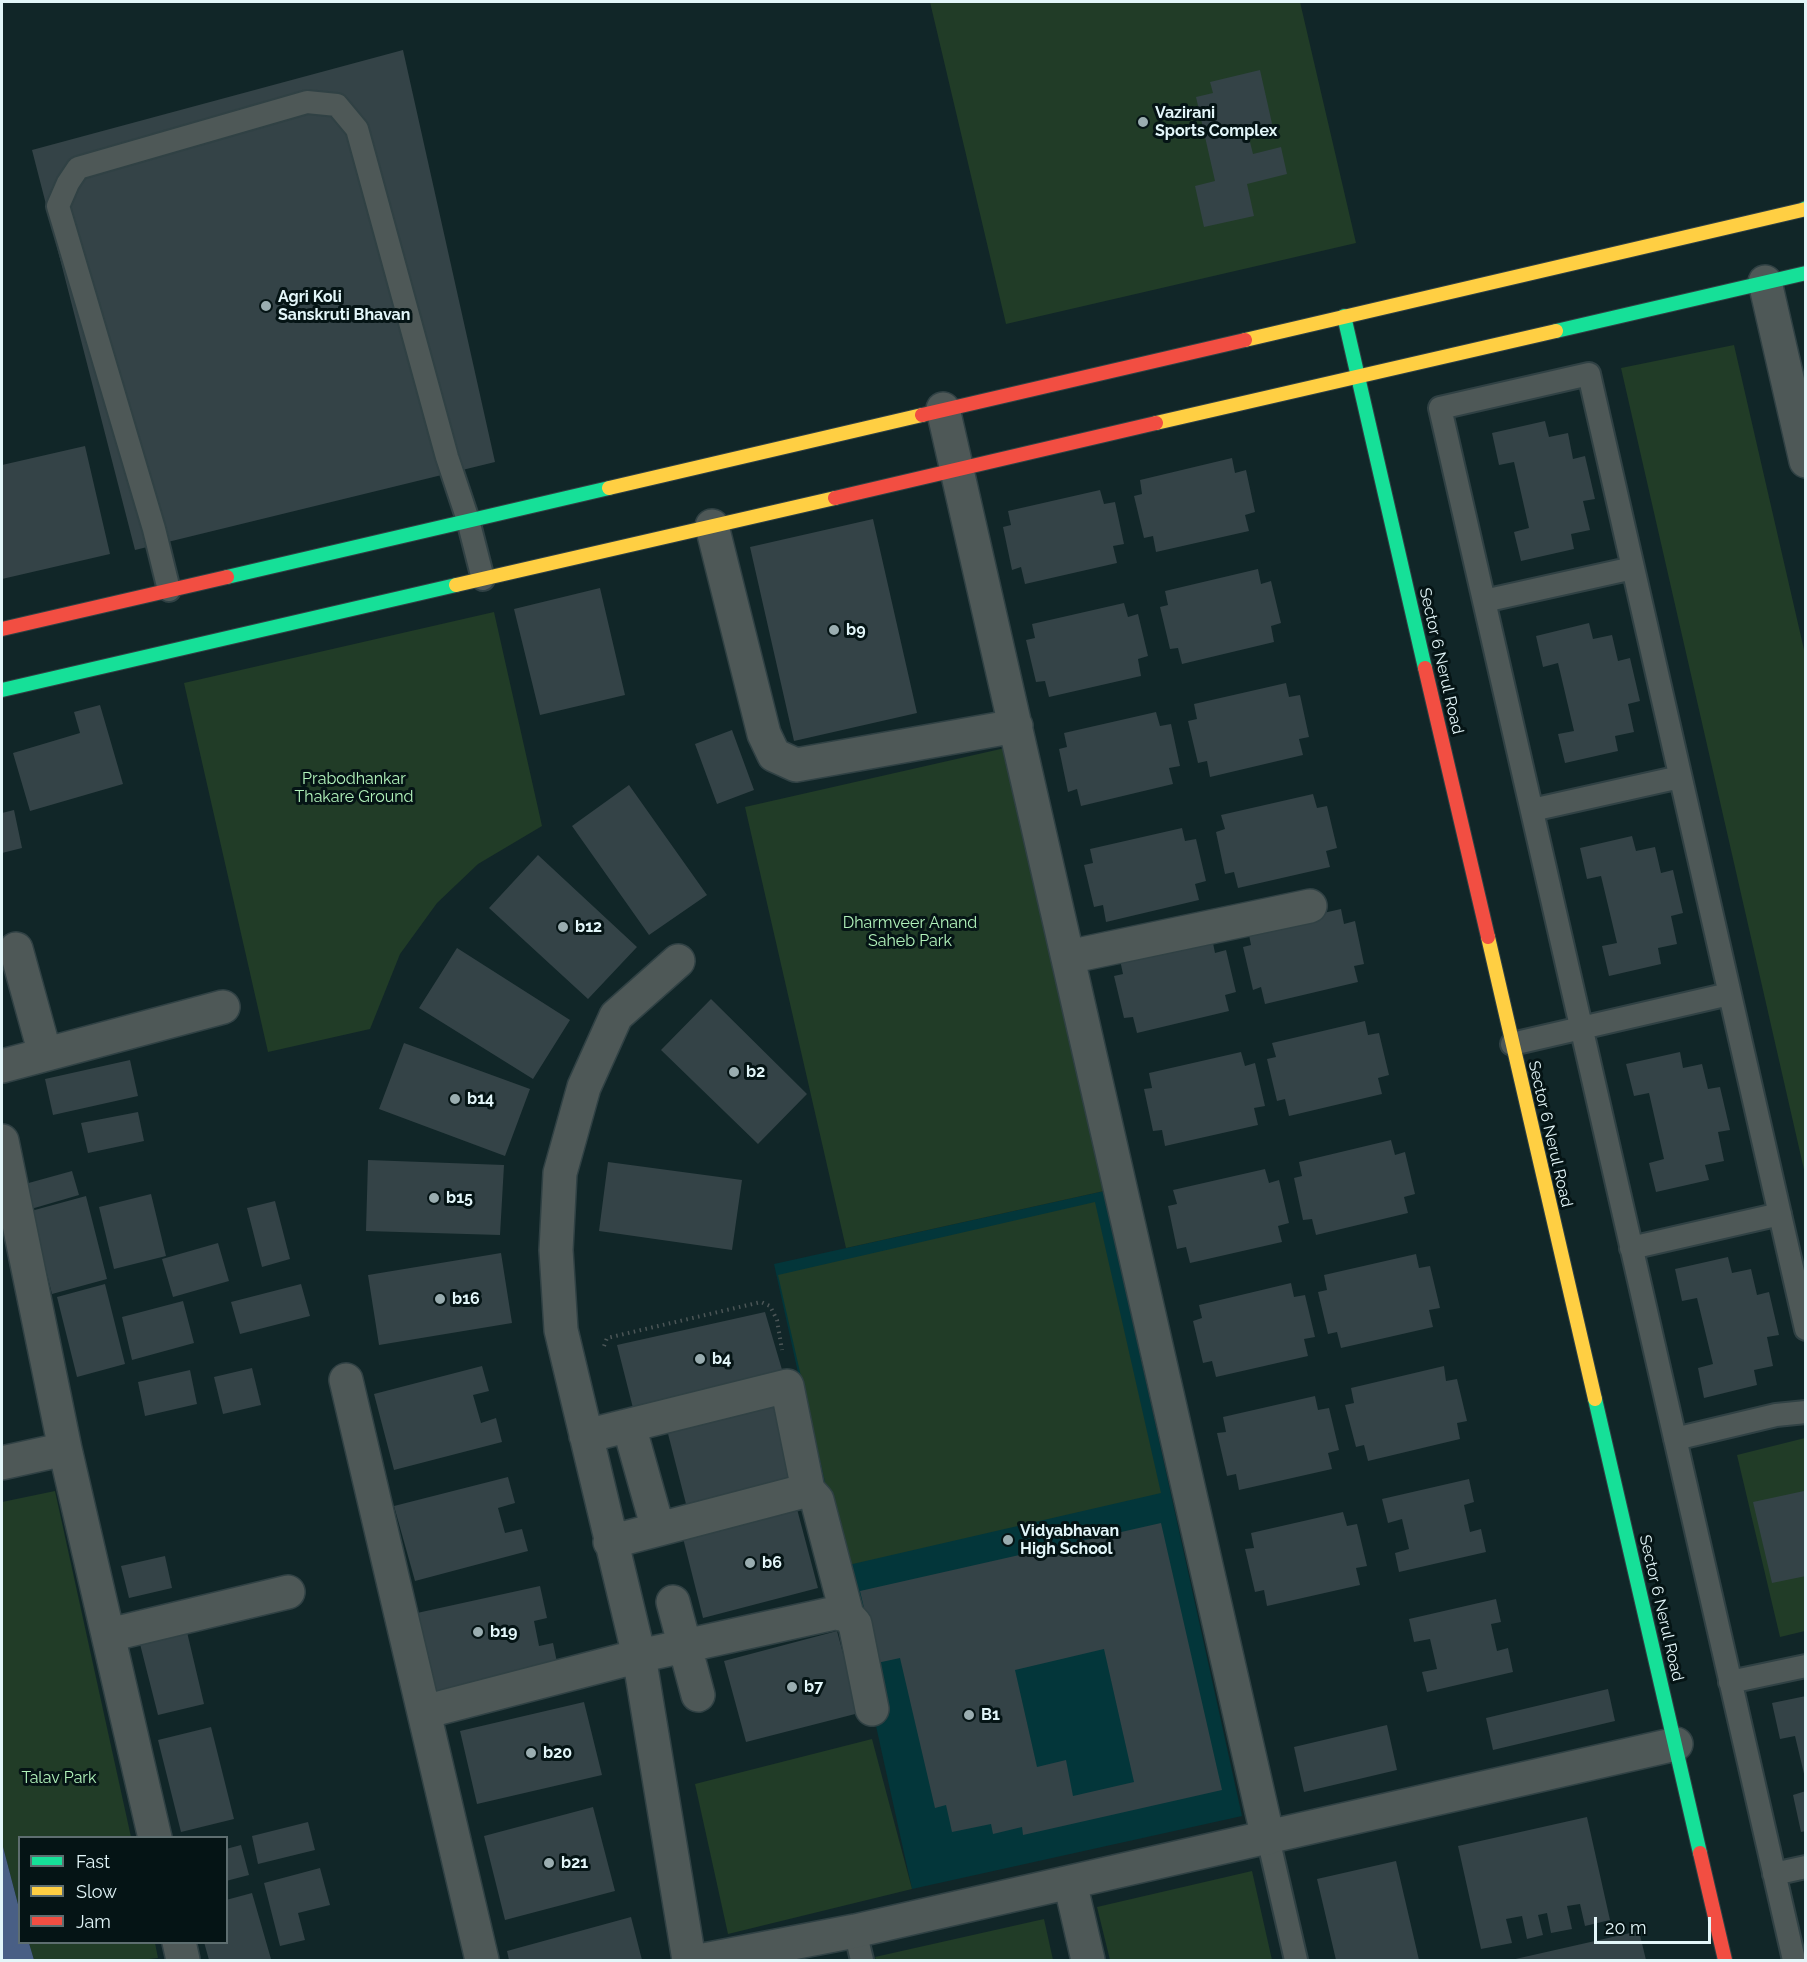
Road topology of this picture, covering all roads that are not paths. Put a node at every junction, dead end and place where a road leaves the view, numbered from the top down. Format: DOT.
graph roads {
  1 [pos="1805,208"];
  2 [pos="1806,273"];
  3 [pos="1765,282"];
  4 [pos="1344,316"];
  5 [pos="1358,376"];
  6 [pos="944,409"];
  7 [pos="1806,461"];
  8 [pos="957,470"];
  9 [pos="468,520"];
  10 [pos="712,526"];
  11 [pos="1633,568"];
  12 [pos="483,579"];
  13 [pos="169,590"];
  14 [pos="1484,602"];
  15 [pos="2,629"];
  16 [pos="2,690"];
  17 [pos="1016,726"];
  18 [pos="1680,777"];
  19 [pos="1532,810"];
  20 [pos="1310,906"];
  21 [pos="16,949"];
  22 [pos="1068,957"];
  23 [pos="678,961"];
  24 [pos="1730,994"];
  25 [pos="223,1007"];
  26 [pos="1581,1028"];
  27 [pos="1512,1044"];
  28 [pos="45,1054"];
  29 [pos="2,1066"];
  30 [pos="2,1141"];
  31 [pos="1780,1214"];
  32 [pos="1631,1248"];
  33 [pos="1806,1329"];
  34 [pos="346,1380"];
  35 [pos="1806,1412"];
  36 [pos="629,1426"];
  37 [pos="586,1436"];
  38 [pos="1675,1439"];
  39 [pos="66,1449"];
  40 [pos="2,1462"];
  41 [pos="808,1490"];
  42 [pos="658,1529"];
  43 [pos="610,1542"];
  44 [pos="288,1593"];
  45 [pos="673,1602"];
  46 [pos="847,1615"];
  47 [pos="109,1635"];
  48 [pos="684,1646"];
  49 [pos="639,1656"];
  50 [pos="1806,1666"];
  51 [pos="1730,1682"];
  52 [pos="698,1695"];
  53 [pos="872,1708"];
  54 [pos="424,1712"];
  55 [pos="1676,1744"];
  56 [pos="155,1836"];
  57 [pos="1268,1838"];
  58 [pos="1806,1867"];
  59 [pos="1774,1874"];
  60 [pos="1070,1882"];
  61 [pos="179,1944"];
  62 [pos="858,1946"];
  63 [pos="183,1960"];
  64 [pos="482,1960"];
  65 [pos="689,1960"];
  66 [pos="704,1960"];
  67 [pos="1088,1960"];
  68 [pos="1296,1960"];
  69 [pos="1725,1960"];
  70 [pos="1794,1960"];
  1 -- 4 [label="street"];
  2 -- 3 [label="street"];
  3 -- 5 [label="street"];
  3 -- 7 [label="street"];
  4 -- 5 [label="street, Sector 6 Nerul Road"];
  4 -- 6 [label="street"];
  5 -- 8 [label="street"];
  5 -- 27 [label="street, Sector 6 Nerul Road"];
  6 -- 8 [label="street"];
  6 -- 9 [label="street"];
  8 -- 10 [label="street"];
  8 -- 17 [label="street"];
  9 -- 12 [label="lane"];
  9 -- 13 [label="street"];
  9 -- 13 [label="lane"];
  10 -- 12 [label="street"];
  10 -- 17 [label="street"];
  11 -- 14 [label="lane"];
  11 -- 14 [label="lane"];
  11 -- 18 [label="lane"];
  12 -- 16 [label="street"];
  13 -- 15 [label="street"];
  14 -- 19 [label="lane"];
  17 -- 22 [label="street"];
  18 -- 19 [label="lane"];
  18 -- 24 [label="lane"];
  19 -- 26 [label="lane"];
  20 -- 22 [label="street"];
  21 -- 28 [label="street"];
  22 -- 57 [label="street"];
  23 -- 37 [label="street"];
  24 -- 26 [label="lane"];
  24 -- 31 [label="lane"];
  25 -- 28 [label="street"];
  26 -- 27 [label="lane"];
  26 -- 32 [label="lane"];
  27 -- 55 [label="street, Sector 6 Nerul Road"];
  28 -- 29 [label="street"];
  30 -- 39 [label="street"];
  31 -- 32 [label="lane"];
  31 -- 33 [label="lane"];
  32 -- 38 [label="lane"];
  34 -- 54 [label="street"];
  35 -- 38 [label="lane"];
  36 -- 37 [label="street"];
  36 -- 41 [label="street"];
  36 -- 42 [label="street"];
  37 -- 43 [label="street"];
  38 -- 51 [label="lane"];
  39 -- 40 [label="street"];
  39 -- 47 [label="street"];
  41 -- 42 [label="street"];
  41 -- 46 [label="street"];
  42 -- 43 [label="street"];
  43 -- 49 [label="street"];
  44 -- 47 [label="street"];
  45 -- 48 [label="street"];
  46 -- 48 [label="street"];
  46 -- 53 [label="street"];
  47 -- 56 [label="street"];
  48 -- 49 [label="street"];
  48 -- 52 [label="street"];
  49 -- 54 [label="street"];
  49 -- 65 [label="street"];
  50 -- 51 [label="lane"];
  51 -- 59 [label="lane"];
  54 -- 64 [label="street"];
  55 -- 57 [label="street"];
  55 -- 69 [label="street, Sector 6 Nerul Road"];
  57 -- 60 [label="street"];
  57 -- 68 [label="lane"];
  58 -- 59 [label="lane"];
  59 -- 70 [label="lane"];
  60 -- 62 [label="street"];
  60 -- 67 [label="street"];
  61 -- 63 [label="street"];
  62 -- 66 [label="street"];
}
